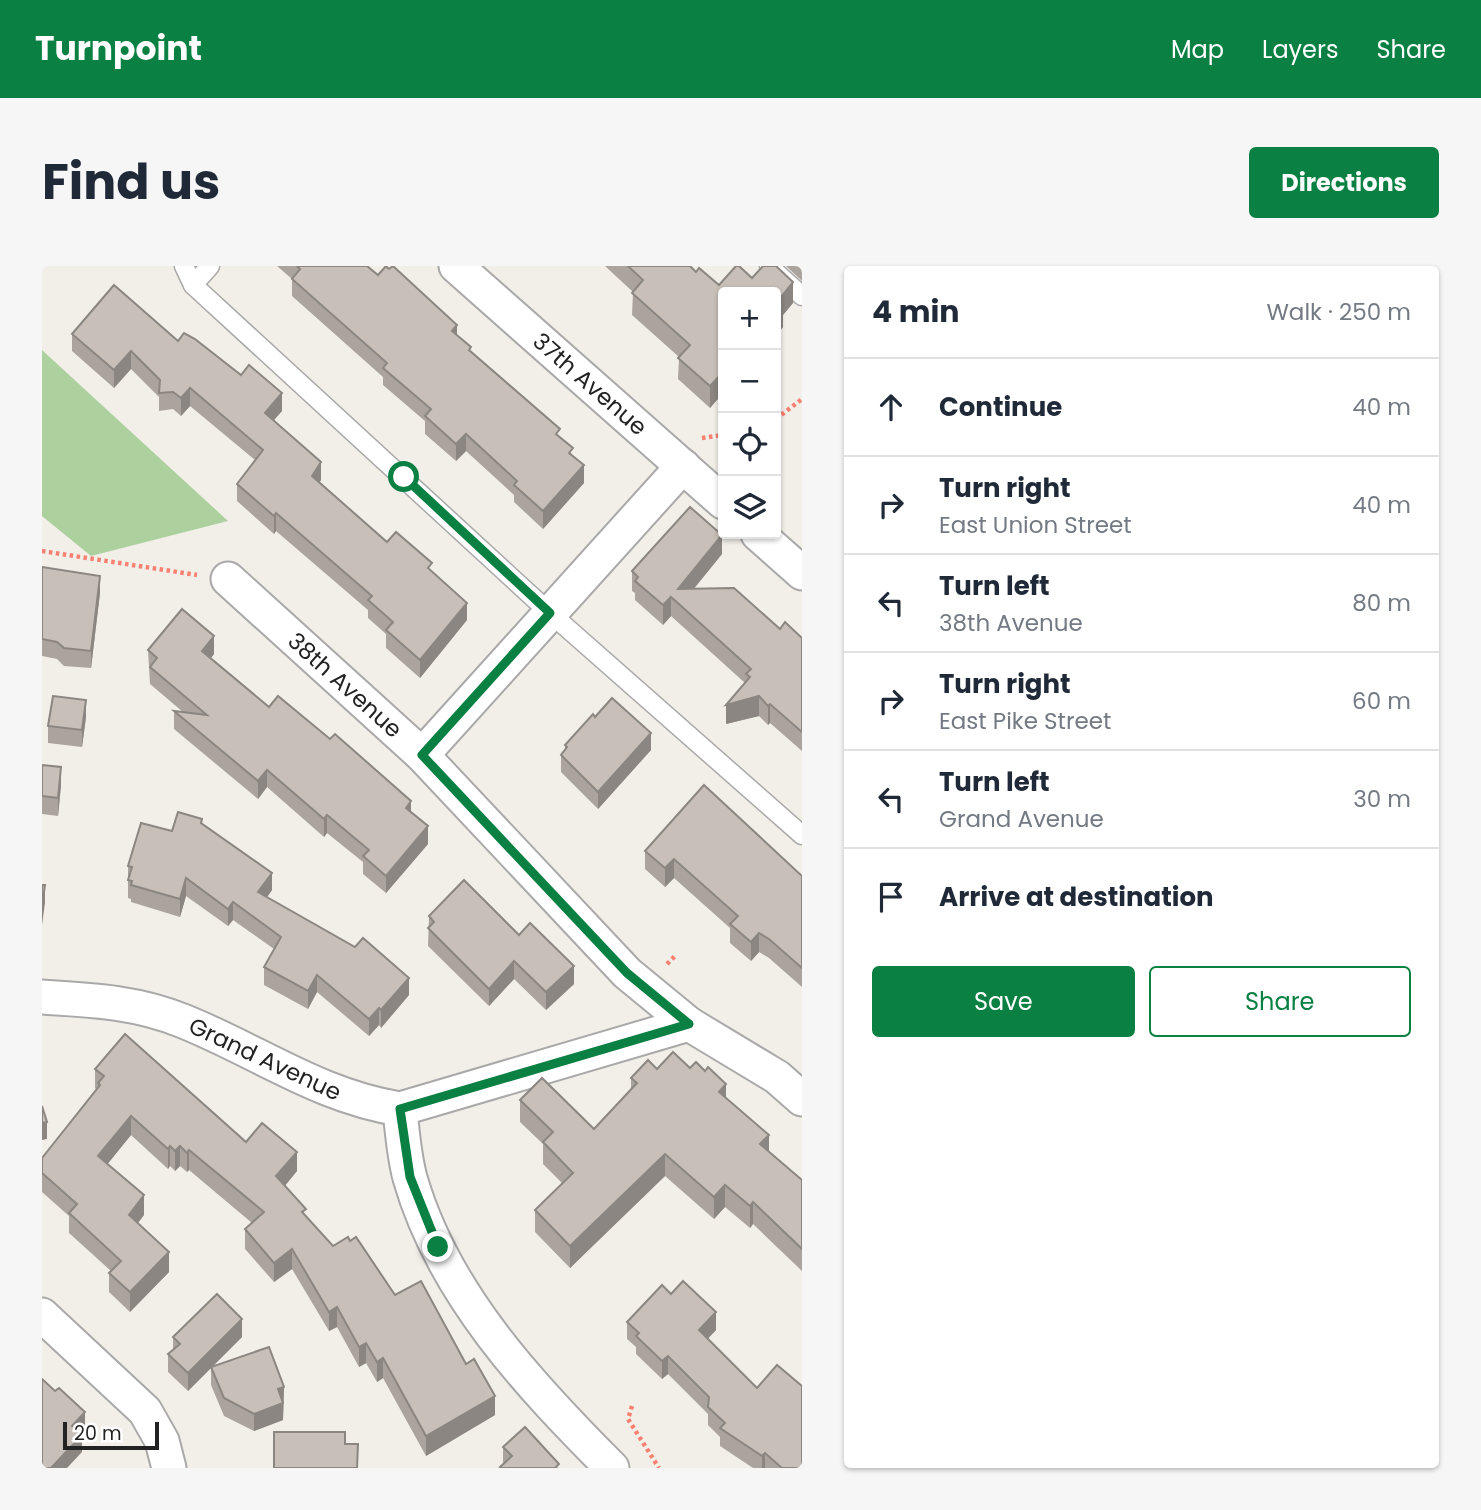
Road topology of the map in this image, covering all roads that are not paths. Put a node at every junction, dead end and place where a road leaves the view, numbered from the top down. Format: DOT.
graph roads {
  1 [pos="184,266"];
  2 [pos="210,266"];
  3 [pos="456,266"];
  4 [pos="769,266"];
  5 [pos="193,285"];
  6 [pos="802,296"];
  7 [pos="682,466"];
  8 [pos="718,498"];
  9 [pos="764,539"];
  10 [pos="802,573"];
  11 [pos="215,577"];
  12 [pos="550,613"];
  13 [pos="422,755"];
  14 [pos="802,835"];
  15 [pos="42,997"];
  16 [pos="689,1024"];
  17 [pos="802,1099"];
  18 [pos="400,1109"];
  19 [pos="42,1315"];
  20 [pos="169,1468"];
  21 [pos="612,1468"];
  1 -- 5 [label="lane"];
  2 -- 5 [label="lane"];
  3 -- 7 [label="street, 37th Avenue"];
  4 -- 6 [label="lane"];
  5 -- 12 [label="lane"];
  7 -- 8 [label="street, 37th Avenue"];
  7 -- 12 [label="street"];
  9 -- 10 [label="street"];
  11 -- 13 [label="street, 38th Avenue"];
  12 -- 13 [label="street"];
  12 -- 14 [label="lane"];
  13 -- 16 [label="street, 38th Avenue"];
  15 -- 18 [label="street, Grand Avenue"];
  16 -- 17 [label="street, 38th Avenue"];
  16 -- 18 [label="street"];
  18 -- 21 [label="street"];
  19 -- 20 [label="street"];
}
